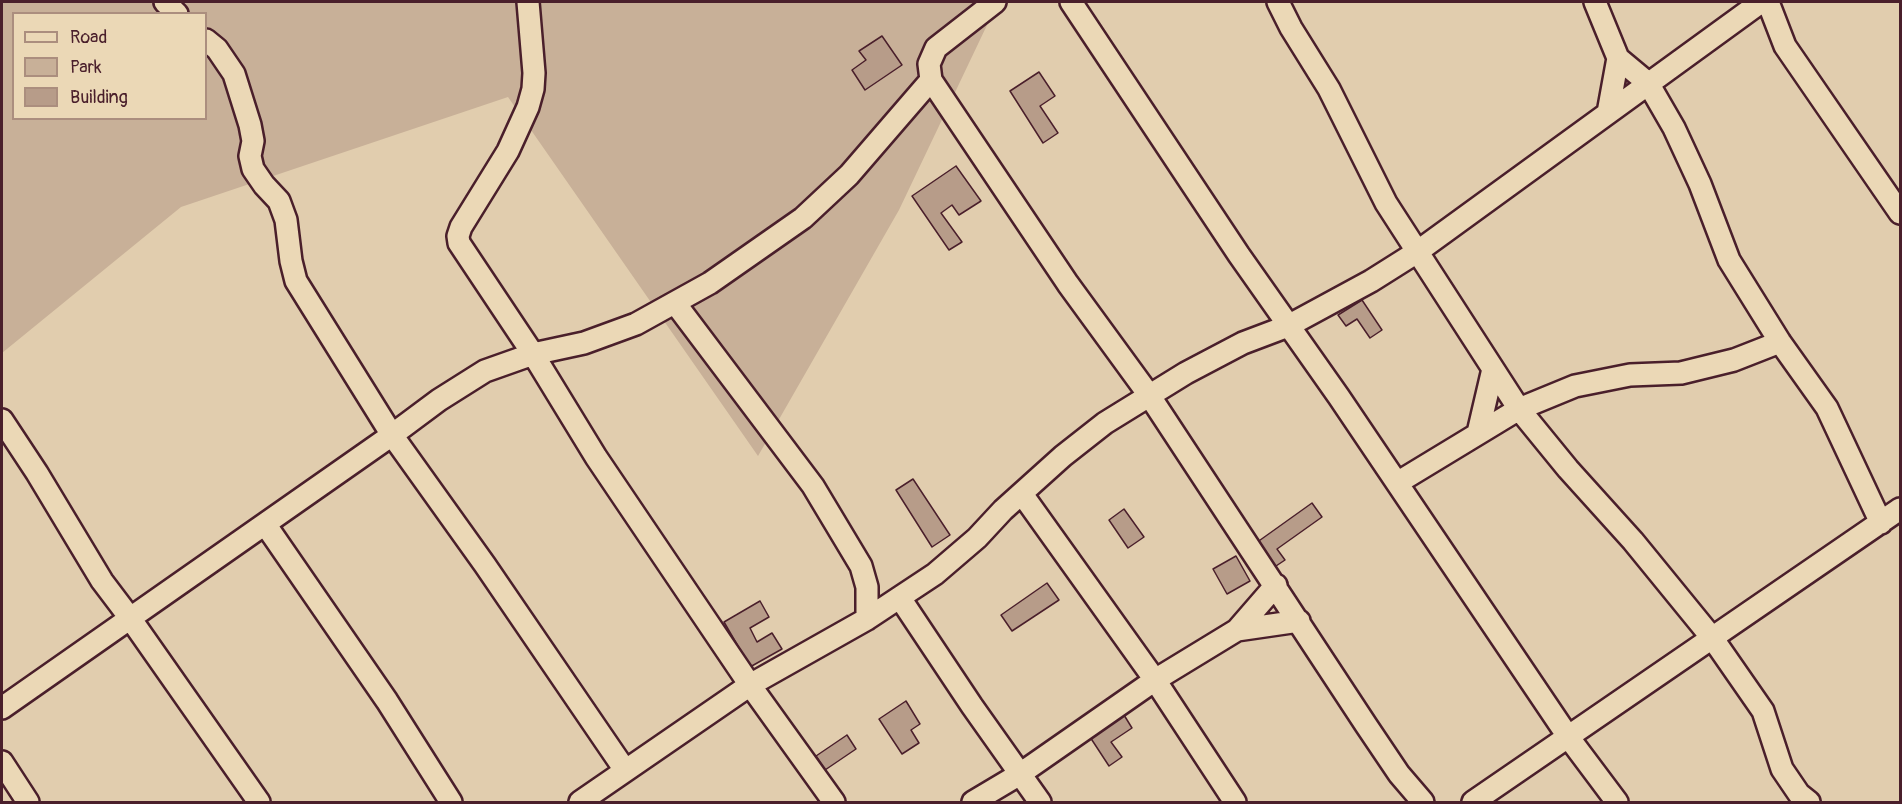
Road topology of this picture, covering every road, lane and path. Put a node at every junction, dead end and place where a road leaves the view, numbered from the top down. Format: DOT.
graph roads {
  1 [pos="528,2"];
  2 [pos="995,2"];
  3 [pos="1071,2"];
  4 [pos="1278,2"];
  5 [pos="1595,2"];
  6 [pos="1761,2"];
  7 [pos="1768,2"];
  8 [pos="207,41"];
  9 [pos="1618,58"];
  10 [pos="931,80"];
  11 [pos="1648,83"];
  12 [pos="1608,113"];
  13 [pos="1900,213"];
  14 [pos="1417,252"];
  15 [pos="675,303"];
  16 [pos="1288,326"];
  17 [pos="1779,342"];
  18 [pos="533,354"];
  19 [pos="1493,369"];
  20 [pos="1149,395"];
  21 [pos="1519,409"];
  22 [pos="2,420"];
  23 [pos="1478,433"];
  24 [pos="392,435"];
  25 [pos="1397,483"];
  26 [pos="1023,494"];
  27 [pos="1900,509"];
  28 [pos="1881,523"];
  29 [pos="265,524"];
  30 [pos="1276,585"];
  31 [pos="900,598"];
  32 [pos="130,618"];
  33 [pos="867,619"];
  34 [pos="1299,621"];
  35 [pos="1237,630"];
  36 [pos="1713,639"];
  37 [pos="1155,680"];
  38 [pos="750,685"];
  39 [pos="2,708"];
  40 [pos="1569,738"];
  41 [pos="2,762"];
  42 [pos="625,770"];
  43 [pos="1020,774"];
  44 [pos="28,802"];
  45 [pos="259,802"];
  46 [pos="451,802"];
  47 [pos="580,802"];
  48 [pos="834,802"];
  49 [pos="973,802"];
  50 [pos="1040,802"];
  51 [pos="1235,802"];
  52 [pos="1423,802"];
  53 [pos="1473,802"];
  54 [pos="1617,802"];
  55 [pos="1809,802"];
  1 -- 18 [label="street"];
  2 -- 10 [label="street"];
  3 -- 16 [label="street"];
  4 -- 14 [label="street"];
  5 -- 9 [label="street"];
  6 -- 11 [label="street"];
  7 -- 13 [label="street"];
  8 -- 24 [label="street"];
  9 -- 11 [label="street"];
  9 -- 12 [label="street"];
  10 -- 15 [label="street"];
  10 -- 20 [label="street"];
  11 -- 12 [label="street"];
  11 -- 17 [label="street"];
  12 -- 14 [label="street"];
  14 -- 16 [label="street"];
  14 -- 19 [label="street"];
  15 -- 18 [label="street"];
  15 -- 33 [label="street"];
  16 -- 20 [label="street"];
  16 -- 25 [label="street"];
  17 -- 21 [label="street"];
  17 -- 28 [label="street"];
  18 -- 24 [label="street"];
  18 -- 38 [label="street"];
  19 -- 21 [label="street"];
  19 -- 23 [label="street"];
  20 -- 26 [label="street"];
  20 -- 30 [label="street"];
  21 -- 23 [label="street"];
  21 -- 36 [label="street"];
  22 -- 32 [label="street"];
  23 -- 25 [label="street"];
  24 -- 29 [label="street"];
  24 -- 42 [label="street"];
  25 -- 40 [label="street"];
  26 -- 31 [label="street"];
  26 -- 37 [label="street"];
  27 -- 28 [label="street"];
  28 -- 36 [label="street"];
  29 -- 32 [label="street"];
  29 -- 46 [label="street"];
  30 -- 34 [label="street"];
  30 -- 35 [label="street"];
  31 -- 33 [label="street"];
  31 -- 43 [label="street"];
  32 -- 39 [label="street"];
  32 -- 45 [label="street"];
  33 -- 38 [label="street"];
  34 -- 35 [label="street"];
  34 -- 52 [label="street"];
  35 -- 37 [label="street"];
  36 -- 40 [label="street"];
  36 -- 55 [label="street"];
  37 -- 43 [label="street"];
  37 -- 51 [label="street"];
  38 -- 42 [label="street"];
  38 -- 48 [label="street"];
  40 -- 53 [label="street"];
  40 -- 54 [label="street"];
  41 -- 44 [label="street"];
  42 -- 47 [label="street"];
  43 -- 49 [label="street"];
  43 -- 50 [label="street"];
}
